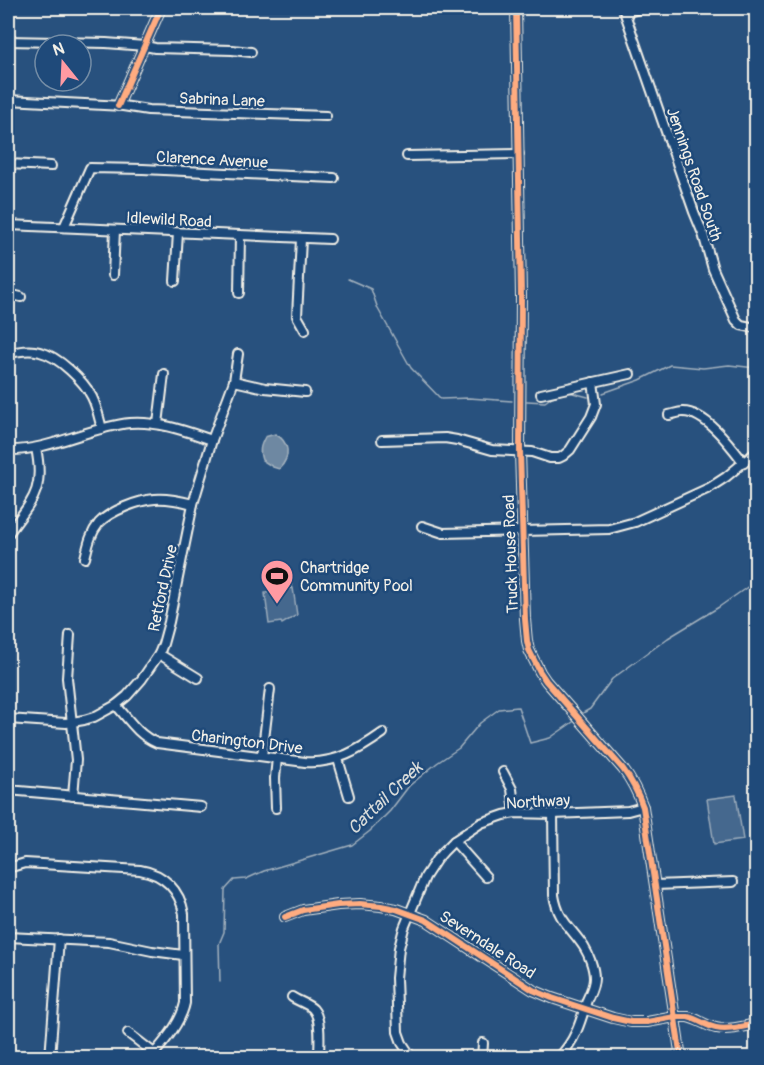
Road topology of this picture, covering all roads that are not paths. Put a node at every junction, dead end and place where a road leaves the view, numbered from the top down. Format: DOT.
graph roads {
  1 [pos="161,8"];
  2 [pos="516,8"];
  3 [pos="642,8"];
  4 [pos="624,10"];
  5 [pos="8,41"];
  6 [pos="145,46"];
  7 [pos="251,52"];
  8 [pos="8,100"];
  9 [pos="118,106"];
  10 [pos="326,116"];
  11 [pos="519,154"];
  12 [pos="407,156"];
  13 [pos="8,164"];
  14 [pos="51,166"];
  15 [pos="334,178"];
  16 [pos="8,225"];
  17 [pos="64,227"];
  18 [pos="115,230"];
  19 [pos="177,233"];
  20 [pos="240,236"];
  21 [pos="301,239"];
  22 [pos="330,239"];
  23 [pos="113,274"];
  24 [pos="175,281"];
  25 [pos="239,293"];
  26 [pos="8,294"];
  27 [pos="21,297"];
  28 [pos="756,328"];
  29 [pos="304,330"];
  30 [pos="8,354"];
  31 [pos="238,354"];
  32 [pos="164,374"];
  33 [pos="630,374"];
  34 [pos="234,381"];
  35 [pos="593,382"];
  36 [pos="305,392"];
  37 [pos="541,394"];
  38 [pos="669,415"];
  39 [pos="158,424"];
  40 [pos="102,429"];
  41 [pos="212,440"];
  42 [pos="382,440"];
  43 [pos="36,448"];
  44 [pos="8,450"];
  45 [pos="520,451"];
  46 [pos="756,452"];
  47 [pos="744,463"];
  48 [pos="193,504"];
  49 [pos="422,526"];
  50 [pos="522,530"];
  51 [pos="8,534"];
  52 [pos="85,558"];
  53 [pos="70,635"];
  54 [pos="159,654"];
  55 [pos="198,678"];
  56 [pos="270,689"];
  57 [pos="116,705"];
  58 [pos="8,719"];
  59 [pos="72,723"];
  60 [pos="383,733"];
  61 [pos="262,756"];
  62 [pos="277,758"];
  63 [pos="338,759"];
  64 [pos="503,772"];
  65 [pos="8,790"];
  66 [pos="73,796"];
  67 [pos="349,796"];
  68 [pos="201,807"];
  69 [pos="643,807"];
  70 [pos="276,808"];
  71 [pos="515,813"];
  72 [pos="553,814"];
  73 [pos="454,841"];
  74 [pos="8,868"];
  75 [pos="486,877"];
  76 [pos="733,882"];
  77 [pos="655,885"];
  78 [pos="410,914"];
  79 [pos="285,917"];
  80 [pos="8,937"];
  81 [pos="59,939"];
  82 [pos="183,955"];
  83 [pos="291,998"];
  84 [pos="585,1008"];
  85 [pos="675,1017"];
  86 [pos="756,1024"];
  87 [pos="128,1033"];
  88 [pos="483,1043"];
  89 [pos="152,1055"];
  90 [pos="50,1058"];
  91 [pos="319,1058"];
  92 [pos="412,1058"];
  93 [pos="482,1058"];
  94 [pos="558,1058"];
  95 [pos="681,1058"];
  1 -- 6 [label="street"];
  2 -- 11 [label="street, Truck House Road"];
  3 -- 4 [label="street"];
  4 -- 28 [label="street, Jennings Road South"];
  5 -- 6 [label="street"];
  6 -- 7 [label="street"];
  6 -- 9 [label="street"];
  8 -- 9 [label="street, Sabrina Lane"];
  9 -- 10 [label="street, Sabrina Lane"];
  11 -- 12 [label="street"];
  11 -- 45 [label="street, Truck House Road"];
  13 -- 14 [label="street"];
  15 -- 17 [label="street, Clarence Avenue"];
  16 -- 17 [label="street, Idlewild Road"];
  17 -- 18 [label="street, Idlewild Road"];
  18 -- 19 [label="street, Idlewild Road"];
  18 -- 23 [label="street"];
  19 -- 20 [label="street, Idlewild Road"];
  19 -- 24 [label="street"];
  20 -- 21 [label="street, Idlewild Road"];
  20 -- 25 [label="street"];
  21 -- 22 [label="street, Idlewild Road"];
  21 -- 29 [label="street"];
  26 -- 27 [label="street"];
  30 -- 40 [label="street"];
  31 -- 34 [label="street, Retford Drive"];
  32 -- 39 [label="street"];
  33 -- 35 [label="street"];
  34 -- 36 [label="street"];
  34 -- 41 [label="street, Retford Drive"];
  35 -- 37 [label="street"];
  35 -- 45 [label="street"];
  38 -- 47 [label="street"];
  39 -- 40 [label="street"];
  39 -- 41 [label="street"];
  40 -- 43 [label="street"];
  41 -- 48 [label="street, Retford Drive"];
  42 -- 45 [label="street"];
  43 -- 44 [label="street"];
  43 -- 51 [label="street"];
  45 -- 50 [label="street, Truck House Road"];
  46 -- 47 [label="street"];
  47 -- 50 [label="street"];
  48 -- 52 [label="street"];
  48 -- 54 [label="street, Retford Drive"];
  49 -- 50 [label="street"];
  50 -- 69 [label="street, Truck House Road"];
  53 -- 59 [label="street"];
  54 -- 55 [label="street"];
  54 -- 57 [label="street, Retford Drive"];
  56 -- 61 [label="street"];
  57 -- 59 [label="street, Retford Drive"];
  57 -- 61 [label="street, Charington Drive"];
  58 -- 59 [label="street, Retford Drive"];
  59 -- 66 [label="street"];
  60 -- 63 [label="street, Charington Drive"];
  61 -- 62 [label="street, Charington Drive"];
  62 -- 63 [label="street, Charington Drive"];
  62 -- 70 [label="street"];
  63 -- 67 [label="street"];
  64 -- 71 [label="street"];
  65 -- 66 [label="street"];
  66 -- 68 [label="street"];
  69 -- 72 [label="street, Northway"];
  69 -- 77 [label="street, Truck House Road"];
  71 -- 72 [label="street, Northway"];
  71 -- 73 [label="street, Northway"];
  72 -- 84 [label="street"];
  73 -- 75 [label="street"];
  73 -- 78 [label="street, Northway"];
  74 -- 82 [label="street"];
  76 -- 77 [label="street"];
  77 -- 85 [label="street, Truck House Road"];
  78 -- 79 [label="street, Severndale Road"];
  78 -- 84 [label="street, Severndale Road"];
  78 -- 92 [label="street, Northway"];
  80 -- 81 [label="street"];
  81 -- 82 [label="street"];
  81 -- 90 [label="street"];
  82 -- 89 [label="street"];
  83 -- 91 [label="street"];
  84 -- 85 [label="street, Severndale Road"];
  84 -- 94 [label="street"];
  85 -- 86 [label="street"];
  85 -- 95 [label="street, Truck House Road"];
  87 -- 89 [label="street"];
  88 -- 93 [label="street"];
}
